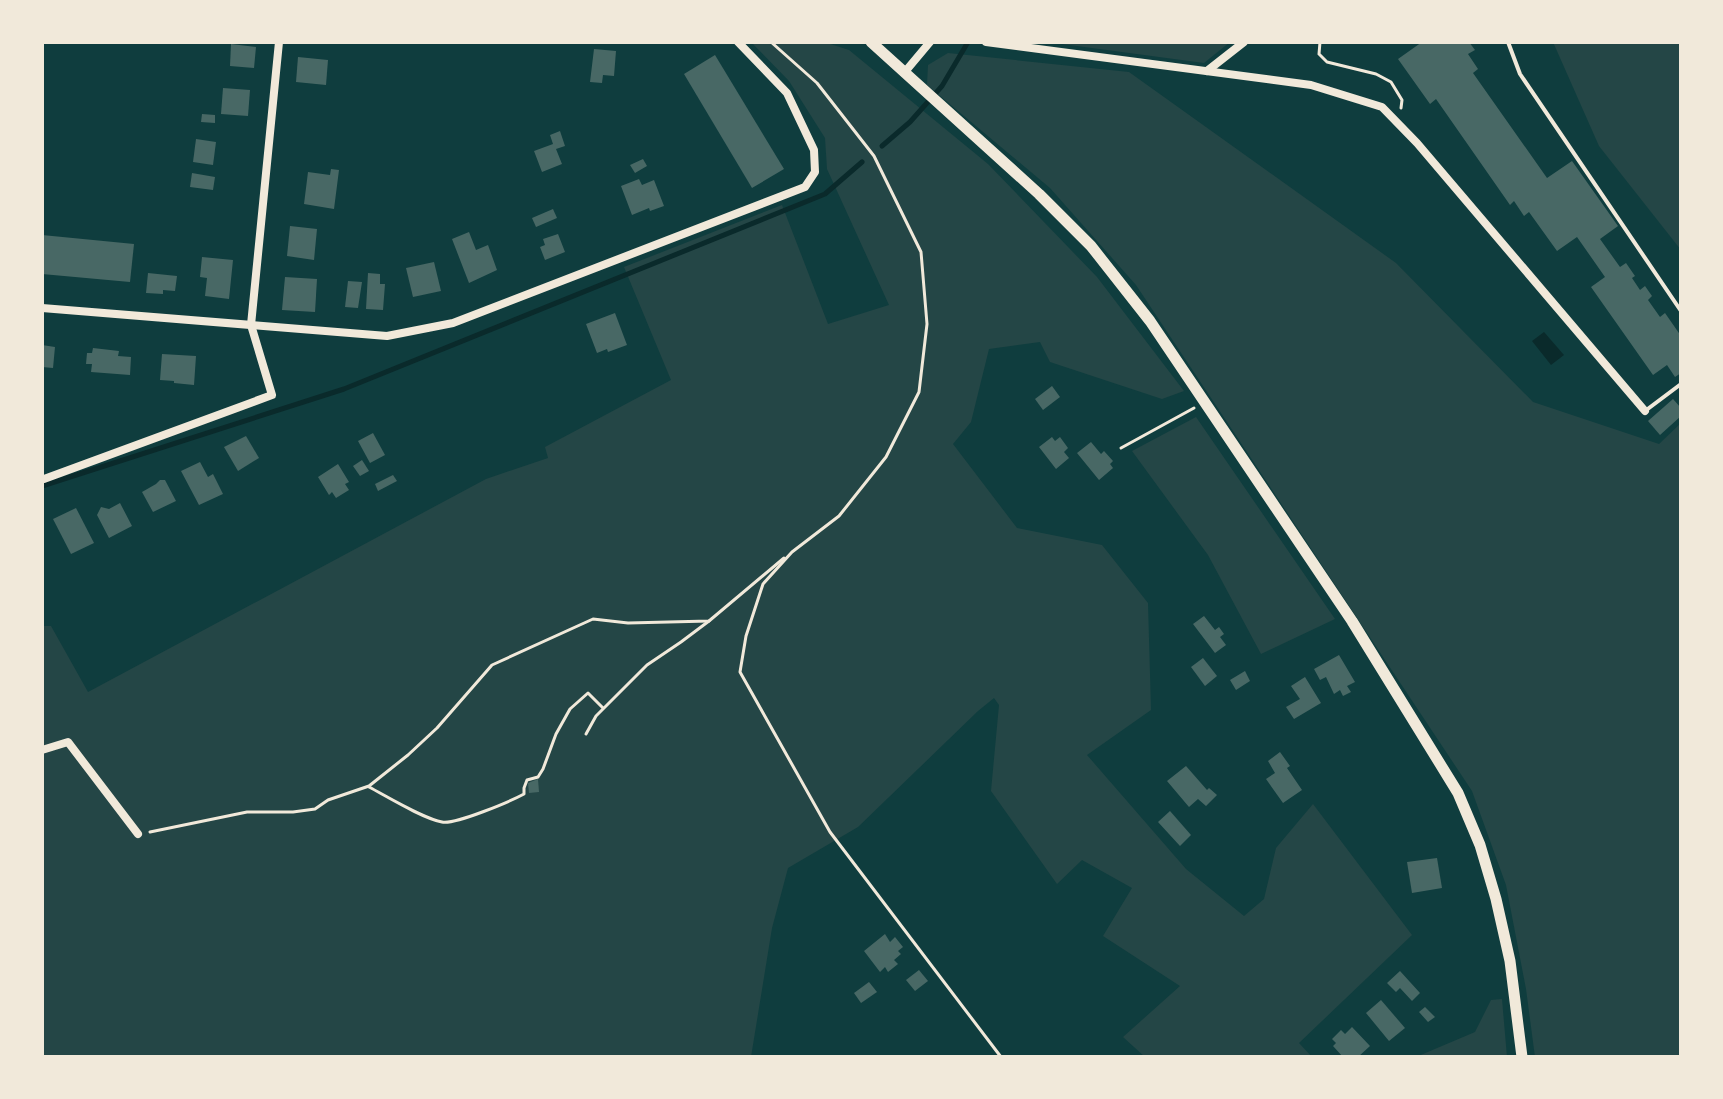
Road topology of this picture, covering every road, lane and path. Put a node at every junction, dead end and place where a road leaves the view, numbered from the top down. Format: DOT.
graph roads {
  1 [pos="279,42"];
  2 [pos="738,42"];
  3 [pos="771,42"];
  4 [pos="871,42"];
  5 [pos="930,42"];
  6 [pos="986,42"];
  7 [pos="1244,42"];
  8 [pos="1320,42"];
  9 [pos="1508,42"];
  10 [pos="1207,71"];
  11 [pos="904,73"];
  12 [pos="1399,124"];
  13 [pos="42,308"];
  14 [pos="1681,311"];
  15 [pos="251,325"];
  16 [pos="1681,384"];
  17 [pos="1204,403"];
  18 [pos="1645,411"];
  19 [pos="1121,448"];
  20 [pos="44,479"];
  21 [pos="792,552"];
  22 [pos="709,621"];
  23 [pos="603,708"];
  24 [pos="586,734"];
  25 [pos="42,750"];
  26 [pos="369,786"];
  27 [pos="138,834"];
  28 [pos="1001,1057"];
  29 [pos="1522,1057"];
  1 -- 15 [label="street"];
  2 -- 15 [label="street"];
  3 -- 21 [label="path"];
  4 -- 11 [label="street"];
  5 -- 11 [label="street"];
  6 -- 10 [label="street"];
  7 -- 10 [label="street"];
  8 -- 12 [label="path"];
  9 -- 14 [label="lane"];
  10 -- 12 [label="street"];
  11 -- 17 [label="street"];
  12 -- 18 [label="street"];
  13 -- 15 [label="street"];
  15 -- 20 [label="street"];
  16 -- 18 [label="lane"];
  17 -- 19 [label="path"];
  17 -- 29 [label="street"];
  21 -- 22 [label="path"];
  21 -- 28 [label="path"];
  22 -- 23 [label="path"];
  22 -- 26 [label="path"];
  23 -- 24 [label="path"];
  23 -- 26 [label="path"];
  25 -- 27 [label="street"];
  26 -- 27 [label="path"];
}
